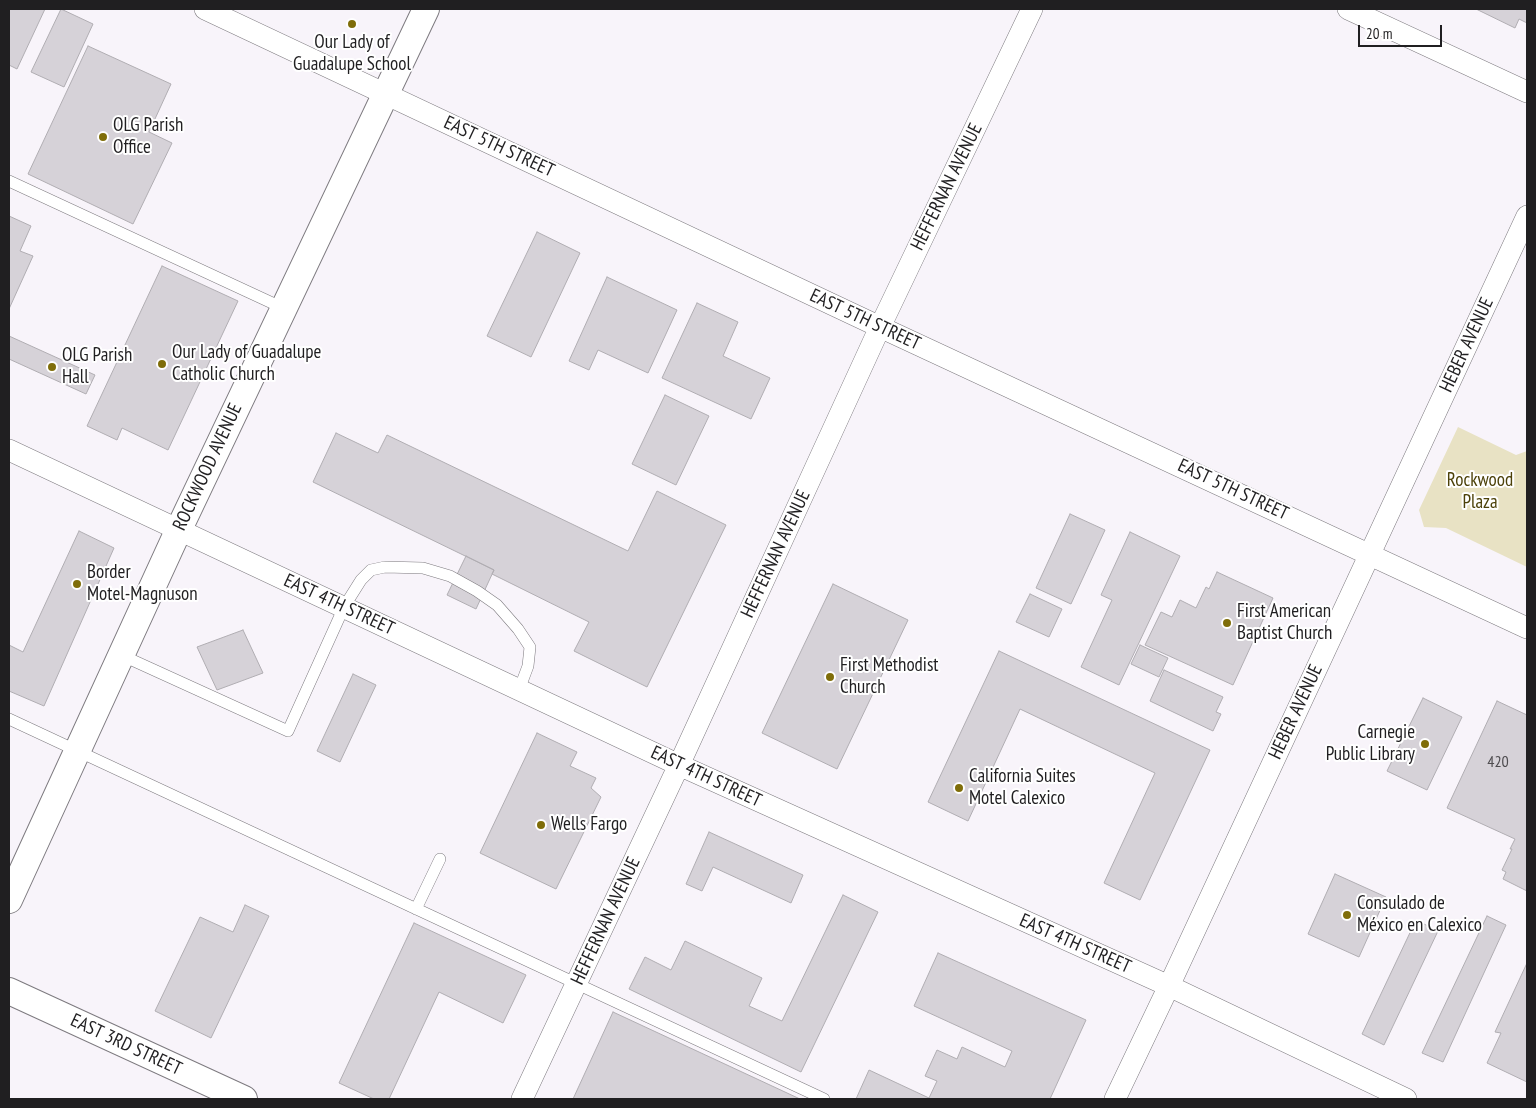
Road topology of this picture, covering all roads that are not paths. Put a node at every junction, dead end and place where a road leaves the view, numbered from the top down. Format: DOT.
graph roads {
  1 [pos="205,9"];
  2 [pos="426,9"];
  3 [pos="1032,9"];
  4 [pos="1348,9"];
  5 [pos="1527,92"];
  6 [pos="384,94"];
  7 [pos="9,180"];
  8 [pos="1527,216"];
  9 [pos="283,308"];
  10 [pos="880,327"];
  11 [pos="9,450"];
  12 [pos="179,529"];
  13 [pos="1370,554"];
  14 [pos="344,607"];
  15 [pos="1527,628"];
  16 [pos="121,655"];
  17 [pos="519,690"];
  18 [pos="9,719"];
  19 [pos="77,751"];
  20 [pos="679,765"];
  21 [pos="440,858"];
  22 [pos="9,900"];
  23 [pos="416,909"];
  24 [pos="576,984"];
  25 [pos="1169,986"];
  26 [pos="9,991"];
  27 [pos="244,1099"];
  28 [pos="522,1099"];
  29 [pos="824,1099"];
  30 [pos="1115,1099"];
  31 [pos="1406,1099"];
  1 -- 6 [label="street, EAST 5TH STREET"];
  2 -- 6 [label="street, ROCKWOOD AVENUE"];
  3 -- 10 [label="street, HEFFERNAN AVENUE"];
  4 -- 5 [label="street"];
  6 -- 9 [label="street, ROCKWOOD AVENUE"];
  6 -- 10 [label="street, EAST 5TH STREET"];
  7 -- 9 [label="lane"];
  8 -- 13 [label="street, HEBER AVENUE"];
  9 -- 12 [label="street, ROCKWOOD AVENUE"];
  10 -- 13 [label="street, EAST 5TH STREET"];
  10 -- 20 [label="street, HEFFERNAN AVENUE"];
  11 -- 12 [label="street, EAST 4TH STREET"];
  12 -- 14 [label="street, EAST 4TH STREET"];
  12 -- 16 [label="street, ROCKWOOD AVENUE"];
  13 -- 15 [label="street, EAST 5TH STREET"];
  13 -- 25 [label="street, HEBER AVENUE"];
  14 -- 16 [label="lane"];
  14 -- 17 [label="street, EAST 4TH STREET"];
  14 -- 17 [label="lane"];
  16 -- 19 [label="street, ROCKWOOD AVENUE"];
  17 -- 20 [label="street, EAST 4TH STREET"];
  18 -- 19 [label="lane"];
  19 -- 22 [label="street, ROCKWOOD AVENUE"];
  19 -- 23 [label="lane"];
  20 -- 24 [label="street, HEFFERNAN AVENUE"];
  20 -- 25 [label="street, EAST 4TH STREET"];
  21 -- 23 [label="lane"];
  23 -- 24 [label="lane"];
  24 -- 28 [label="street, HEFFERNAN AVENUE"];
  24 -- 29 [label="lane"];
  25 -- 30 [label="street, HEBER AVENUE"];
  25 -- 31 [label="street, EAST 4TH STREET"];
  26 -- 27 [label="street, EAST 3RD STREET"];
}
